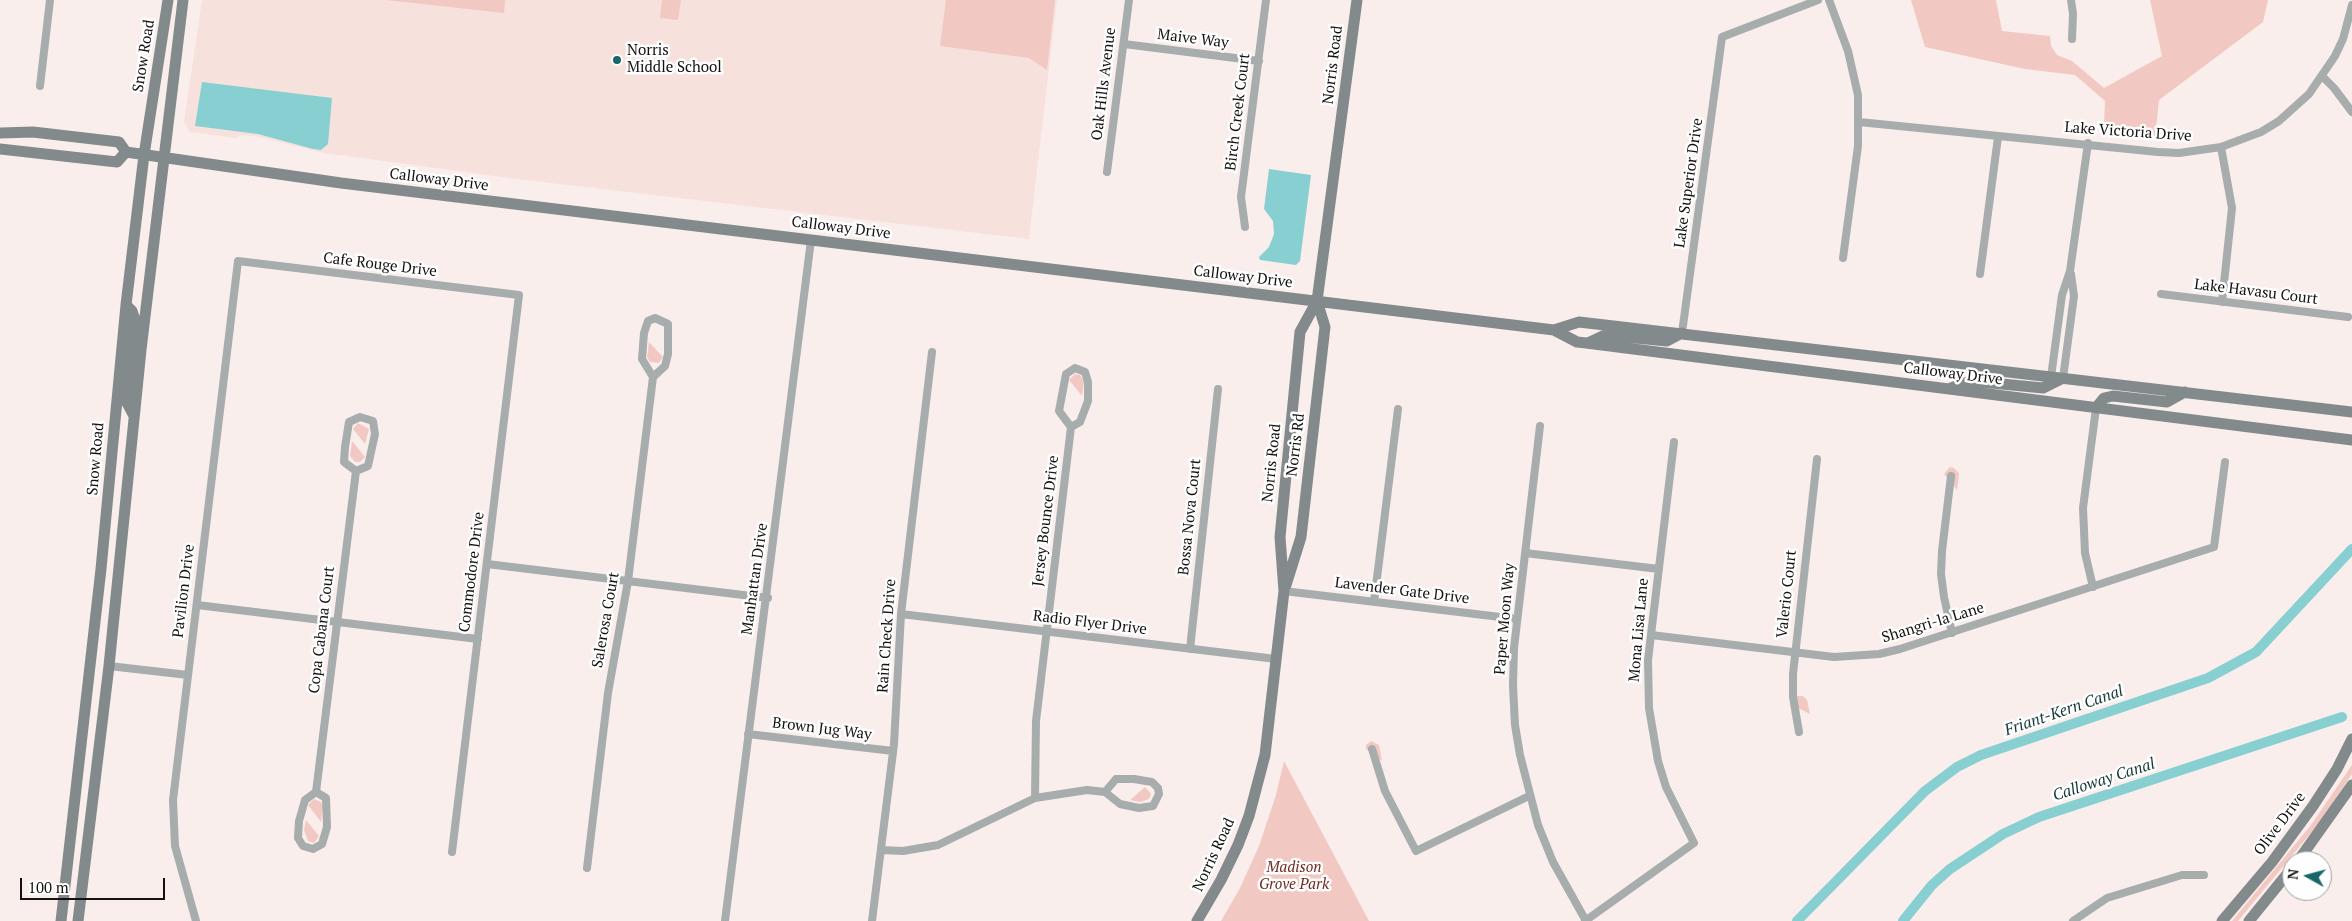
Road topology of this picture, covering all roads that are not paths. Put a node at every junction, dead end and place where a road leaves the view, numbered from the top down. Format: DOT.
graph roads {
  1 [pos="50,0"];
  2 [pos="168,0"];
  3 [pos="183,0"];
  4 [pos="1128,0"];
  5 [pos="1266,0"];
  6 [pos="1357,0"];
  7 [pos="1818,0"];
  8 [pos="1829,0"];
  9 [pos="2071,0"];
  10 [pos="2352,5"];
  11 [pos="2072,39"];
  12 [pos="1124,44"];
  13 [pos="1258,61"];
  14 [pos="2323,77"];
  15 [pos="40,86"];
  16 [pos="2352,112"];
  17 [pos="1859,122"];
  18 [pos="0,133"];
  19 [pos="1998,137"];
  20 [pos="2088,143"];
  21 [pos="2221,147"];
  22 [pos="0,149"];
  23 [pos="126,152"];
  24 [pos="144,155"];
  25 [pos="165,157"];
  26 [pos="1107,172"];
  27 [pos="1245,227"];
  28 [pos="811,240"];
  29 [pos="1843,258"];
  30 [pos="238,261"];
  31 [pos="2070,271"];
  32 [pos="1980,274"];
  33 [pos="2161,294"];
  34 [pos="519,295"];
  35 [pos="1317,301"];
  36 [pos="2222,302"];
  37 [pos="126,305"];
  38 [pos="2348,317"];
  39 [pos="1554,330"];
  40 [pos="1682,333"];
  41 [pos="1586,343"];
  42 [pos="932,352"];
  43 [pos="653,377"];
  44 [pos="2051,377"];
  45 [pos="2063,378"];
  46 [pos="1218,389"];
  47 [pos="1949,389"];
  48 [pos="2186,392"];
  49 [pos="1398,408"];
  50 [pos="2096,408"];
  51 [pos="2352,412"];
  52 [pos="134,416"];
  53 [pos="1071,426"];
  54 [pos="1540,426"];
  55 [pos="2352,440"];
  56 [pos="1674,442"];
  57 [pos="1816,459"];
  58 [pos="2224,462"];
  59 [pos="356,471"];
  60 [pos="1951,476"];
  61 [pos="1525,553"];
  62 [pos="487,564"];
  63 [pos="101,569"];
  64 [pos="1659,569"];
  65 [pos="628,581"];
  66 [pos="2093,587"];
  67 [pos="1284,591"];
  68 [pos="768,598"];
  69 [pos="1374,602"];
  70 [pos="197,605"];
  71 [pos="901,614"];
  72 [pos="1517,619"];
  73 [pos="337,622"];
  74 [pos="1046,631"];
  75 [pos="1952,633"];
  76 [pos="1651,635"];
  77 [pos="478,639"];
  78 [pos="1190,649"];
  79 [pos="1794,653"];
  80 [pos="1276,659"];
  81 [pos="109,666"];
  82 [pos="188,675"];
  83 [pos="1799,732"];
  84 [pos="748,734"];
  85 [pos="2352,739"];
  86 [pos="1372,749"];
  87 [pos="893,751"];
  88 [pos="78,768"];
  89 [pos="95,770"];
  90 [pos="2352,785"];
  91 [pos="316,792"];
  92 [pos="1105,792"];
  93 [pos="1529,796"];
  94 [pos="1035,798"];
  95 [pos="881,850"];
  96 [pos="2305,851"];
  97 [pos="452,852"];
  98 [pos="586,868"];
  99 [pos="2204,875"];
  100 [pos="2282,880"];
  101 [pos="60,921"];
  102 [pos="78,921"];
  103 [pos="196,921"];
  104 [pos="725,921"];
  105 [pos="872,921"];
  106 [pos="1197,921"];
  107 [pos="1586,921"];
  108 [pos="2073,921"];
  109 [pos="2222,921"];
  110 [pos="2249,921"];
  1 -- 15 [label="street"];
  2 -- 24 [label="main road, Snow Road"];
  3 -- 25 [label="main road, Snow Road"];
  4 -- 12 [label="street, Oak Hills Avenue"];
  5 -- 13 [label="street, Birch Creek Court"];
  6 -- 35 [label="main road, Norris Road"];
  7 -- 40 [label="street, Lake Superior Drive"];
  8 -- 17 [label="street"];
  9 -- 11 [label="street"];
  10 -- 14 [label="street, Lake Victoria Drive"];
  12 -- 13 [label="street, Maive Way"];
  12 -- 26 [label="street, Oak Hills Avenue"];
  13 -- 27 [label="street, Birch Creek Court"];
  14 -- 16 [label="street"];
  14 -- 21 [label="street, Lake Victoria Drive"];
  17 -- 19 [label="street, Lake Victoria Drive"];
  17 -- 29 [label="street"];
  18 -- 23 [label="main road, Calloway Drive"];
  19 -- 20 [label="street, Lake Victoria Drive"];
  19 -- 32 [label="street"];
  20 -- 21 [label="street, Lake Victoria Drive"];
  20 -- 31 [label="street"];
  21 -- 36 [label="street"];
  22 -- 23 [label="main road"];
  23 -- 24 [label="main road, Calloway Drive"];
  24 -- 25 [label="main road, Calloway Drive"];
  24 -- 37 [label="main road, Snow Road"];
  25 -- 28 [label="main road, Calloway Drive"];
  25 -- 52 [label="main road, Snow Road"];
  28 -- 35 [label="main road, Calloway Drive"];
  28 -- 68 [label="street, Manhattan Drive"];
  30 -- 34 [label="street, Cafe Rouge Drive"];
  30 -- 70 [label="street, Pavilion Drive"];
  31 -- 44 [label="street"];
  31 -- 45 [label="street"];
  33 -- 36 [label="street, Lake Havasu Court"];
  34 -- 62 [label="street, Commodore Drive"];
  35 -- 39 [label="main road, Calloway Drive"];
  35 -- 67 [label="main road, Norris Rd"];
  35 -- 67 [label="main road, Norris Road"];
  36 -- 38 [label="street, Lake Havasu Court"];
  37 -- 52 [label="main road"];
  37 -- 63 [label="main road, Snow Road"];
  39 -- 40 [label="main road, Calloway Drive"];
  39 -- 41 [label="main road, Calloway Drive"];
  40 -- 41 [label="main road"];
  40 -- 44 [label="main road, Calloway Drive"];
  41 -- 47 [label="main road, Calloway Drive"];
  42 -- 71 [label="street, Rain Check Drive"];
  43 -- 43 [label="street, Salerosa Court"];
  43 -- 65 [label="street, Salerosa Court"];
  44 -- 45 [label="main road, Calloway Drive"];
  45 -- 47 [label="main road"];
  45 -- 48 [label="main road, Calloway Drive"];
  46 -- 78 [label="street, Bossa Nova Court"];
  47 -- 50 [label="main road, Calloway Drive"];
  48 -- 50 [label="main road"];
  48 -- 51 [label="main road, Calloway Drive"];
  49 -- 69 [label="street"];
  50 -- 55 [label="main road, Calloway Drive"];
  50 -- 66 [label="street"];
  52 -- 81 [label="main road, Snow Road"];
  53 -- 53 [label="street"];
  53 -- 74 [label="street, Jersey Bounce Drive"];
  54 -- 61 [label="street, Paper Moon Way"];
  56 -- 64 [label="street, Mona Lisa Lane"];
  57 -- 79 [label="street, Valerio Court"];
  58 -- 66 [label="street, Shangri-la Lane"];
  59 -- 59 [label="street"];
  59 -- 73 [label="street, Copa Cabana Court"];
  60 -- 75 [label="street"];
  61 -- 64 [label="street"];
  61 -- 72 [label="street, Paper Moon Way"];
  62 -- 65 [label="street"];
  62 -- 77 [label="street, Commodore Drive"];
  63 -- 81 [label="main road"];
  63 -- 88 [label="main road, Snow Road"];
  64 -- 76 [label="street, Mona Lisa Lane"];
  65 -- 68 [label="street"];
  65 -- 98 [label="street, Salerosa Court"];
  66 -- 75 [label="street, Shangri-la Lane"];
  67 -- 69 [label="street, Lavender Gate Drive"];
  67 -- 80 [label="main road, Norris Road"];
  68 -- 84 [label="street, Manhattan Drive"];
  69 -- 72 [label="street, Lavender Gate Drive"];
  70 -- 73 [label="street"];
  70 -- 82 [label="street, Pavilion Drive"];
  71 -- 74 [label="street, Radio Flyer Drive"];
  71 -- 87 [label="street, Rain Check Drive"];
  72 -- 93 [label="street, Paper Moon Way"];
  73 -- 77 [label="street"];
  73 -- 91 [label="street, Copa Cabana Court"];
  74 -- 78 [label="street, Radio Flyer Drive"];
  74 -- 94 [label="street, Jersey Bounce Drive"];
  75 -- 79 [label="street, Shangri-la Lane"];
  76 -- 79 [label="street, Shangri-la Lane"];
  76 -- 107 [label="street, Mona Lisa Lane"];
  77 -- 97 [label="street, Commodore Drive"];
  78 -- 80 [label="street, Radio Flyer Drive"];
  79 -- 83 [label="street, Valerio Court"];
  80 -- 106 [label="main road, Norris Road"];
  81 -- 82 [label="street"];
  81 -- 89 [label="main road, Snow Road"];
  82 -- 103 [label="street, Pavilion Drive"];
  84 -- 87 [label="street, Brown Jug Way"];
  84 -- 104 [label="street, Manhattan Drive"];
  85 -- 109 [label="main road, Olive Drive"];
  86 -- 93 [label="street"];
  87 -- 95 [label="street, Rain Check Drive"];
  88 -- 89 [label="main road"];
  88 -- 101 [label="main road, Snow Road"];
  89 -- 102 [label="main road, Snow Road"];
  90 -- 96 [label="main road"];
  91 -- 91 [label="street, Copa Cabana Court"];
  92 -- 92 [label="street"];
  92 -- 94 [label="street"];
  93 -- 107 [label="street, Paper Moon Way"];
  94 -- 95 [label="street"];
  95 -- 105 [label="street, Rain Check Drive"];
  99 -- 108 [label="street"];
  100 -- 110 [label="main road"];
}
